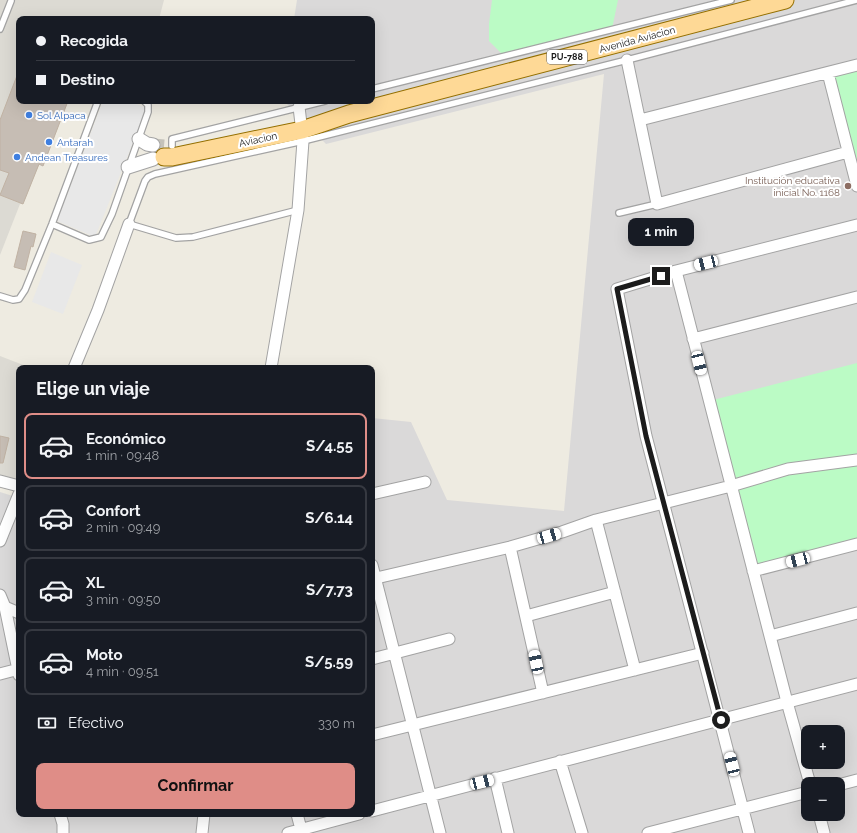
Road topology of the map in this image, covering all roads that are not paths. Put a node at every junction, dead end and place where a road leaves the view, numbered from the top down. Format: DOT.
graph roads {
  1 [pos="731,0"];
  2 [pos="785,0"];
  3 [pos="857,0"];
  4 [pos="11,1"];
  5 [pos="0,29"];
  6 [pos="627,60"];
  7 [pos="857,65"];
  8 [pos="828,73"];
  9 [pos="375,88"];
  10 [pos="97,104"];
  11 [pos="147,104"];
  12 [pos="322,104"];
  13 [pos="349,114"];
  14 [pos="640,120"];
  15 [pos="301,125"];
  16 [pos="139,139"];
  17 [pos="163,152"];
  18 [pos="848,152"];
  19 [pos="128,167"];
  20 [pos="857,186"];
  21 [pos="657,204"];
  22 [pos="298,210"];
  23 [pos="619,213"];
  24 [pos="52,224"];
  25 [pos="129,224"];
  26 [pos="857,225"];
  27 [pos="676,271"];
  28 [pos="0,296"];
  29 [pos="857,296"];
  30 [pos="693,339"];
  31 [pos="75,365"];
  32 [pos="272,365"];
  33 [pos="857,460"];
  34 [pos="0,481"];
  35 [pos="424,482"];
  36 [pos="16,485"];
  37 [pos="731,486"];
  38 [pos="375,493"];
  39 [pos="16,501"];
  40 [pos="663,503"];
  41 [pos="596,520"];
  42 [pos="0,541"];
  43 [pos="857,544"];
  44 [pos="510,547"];
  45 [pos="753,571"];
  46 [pos="375,579"];
  47 [pos="375,583"];
  48 [pos="615,592"];
  49 [pos="0,595"];
  50 [pos="5,607"];
  51 [pos="16,612"];
  52 [pos="857,613"];
  53 [pos="526,616"];
  54 [pos="770,636"];
  55 [pos="449,639"];
  56 [pos="394,652"];
  57 [pos="703,653"];
  58 [pos="16,657"];
  59 [pos="375,658"];
  60 [pos="635,670"];
  61 [pos="16,671"];
  62 [pos="0,674"];
  63 [pos="857,684"];
  64 [pos="543,694"];
  65 [pos="787,702"];
  66 [pos="721,720"];
  67 [pos="412,726"];
  68 [pos="375,735"];
  69 [pos="560,761"];
  70 [pos="808,777"];
  71 [pos="495,778"];
  72 [pos="857,780"];
  73 [pos="845,783"];
  74 [pos="801,794"];
  75 [pos="430,795"];
  76 [pos="743,808"];
  77 [pos="375,810"];
  78 [pos="61,817"];
  79 [pos="204,817"];
  80 [pos="298,817"];
  81 [pos="350,817"];
  82 [pos="820,821"];
  83 [pos="301,831"];
  84 [pos="63,833"];
  85 [pos="202,833"];
  86 [pos="288,833"];
  87 [pos="440,833"];
  88 [pos="508,833"];
  89 [pos="582,833"];
  90 [pos="648,833"];
  91 [pos="750,833"];
  92 [pos="824,833"];
  1 -- 9 [label="lane"];
  2 -- 13 [label="main road, Avenida Aviacion / PU-788"];
  3 -- 6 [label="lane"];
  4 -- 5 [label="lane"];
  6 -- 14 [label="street"];
  6 -- 15 [label="lane"];
  7 -- 8 [label="street"];
  8 -- 14 [label="street"];
  8 -- 18 [label="street"];
  10 -- 24 [label="lane"];
  11 -- 16 [label="lane"];
  12 -- 15 [label="lane"];
  13 -- 15 [label="main road, Aviacion"];
  14 -- 21 [label="street"];
  15 -- 17 [label="main road, Aviacion"];
  15 -- 17 [label="lane"];
  15 -- 22 [label="street"];
  15 -- 25 [label="lane"];
  16 -- 17 [label="street"];
  16 -- 19 [label="lane"];
  17 -- 19 [label="street, Aviacion"];
  18 -- 20 [label="street"];
  18 -- 21 [label="street"];
  19 -- 24 [label="lane"];
  21 -- 23 [label="lane"];
  22 -- 25 [label="lane"];
  22 -- 32 [label="street"];
  24 -- 28 [label="lane"];
  25 -- 31 [label="street"];
  26 -- 27 [label="street"];
  27 -- 30 [label="street"];
  27 -- 40 [label="street"];
  29 -- 30 [label="street"];
  30 -- 37 [label="street"];
  33 -- 37 [label="street"];
  34 -- 36 [label="street"];
  35 -- 38 [label="street"];
  37 -- 40 [label="street"];
  37 -- 45 [label="street"];
  39 -- 42 [label="street"];
  40 -- 41 [label="street"];
  40 -- 57 [label="street"];
  41 -- 44 [label="street"];
  41 -- 48 [label="street"];
  43 -- 45 [label="street"];
  44 -- 46 [label="street"];
  44 -- 53 [label="street"];
  45 -- 54 [label="street"];
  47 -- 56 [label="street"];
  48 -- 53 [label="street"];
  48 -- 60 [label="street"];
  49 -- 50 [label="street"];
  50 -- 51 [label="street"];
  50 -- 58 [label="street"];
  52 -- 54 [label="street"];
  53 -- 64 [label="street"];
  54 -- 65 [label="street"];
  55 -- 56 [label="street"];
  56 -- 59 [label="street"];
  56 -- 67 [label="street"];
  57 -- 60 [label="street"];
  57 -- 66 [label="street"];
  60 -- 64 [label="street"];
  61 -- 62 [label="street"];
  63 -- 65 [label="street"];
  64 -- 67 [label="street"];
  65 -- 66 [label="street"];
  65 -- 70 [label="street"];
  66 -- 69 [label="street"];
  66 -- 76 [label="street"];
  67 -- 68 [label="street"];
  67 -- 75 [label="street"];
  69 -- 71 [label="street"];
  69 -- 89 [label="street"];
  71 -- 75 [label="street"];
  71 -- 88 [label="street"];
  72 -- 73 [label="street"];
  74 -- 76 [label="street"];
  75 -- 77 [label="street"];
  75 -- 87 [label="street"];
  76 -- 90 [label="street"];
  76 -- 91 [label="street"];
  78 -- 84 [label="street"];
  79 -- 85 [label="street"];
  80 -- 83 [label="street"];
  81 -- 83 [label="street"];
  82 -- 92 [label="street"];
  83 -- 86 [label="street"];
}
